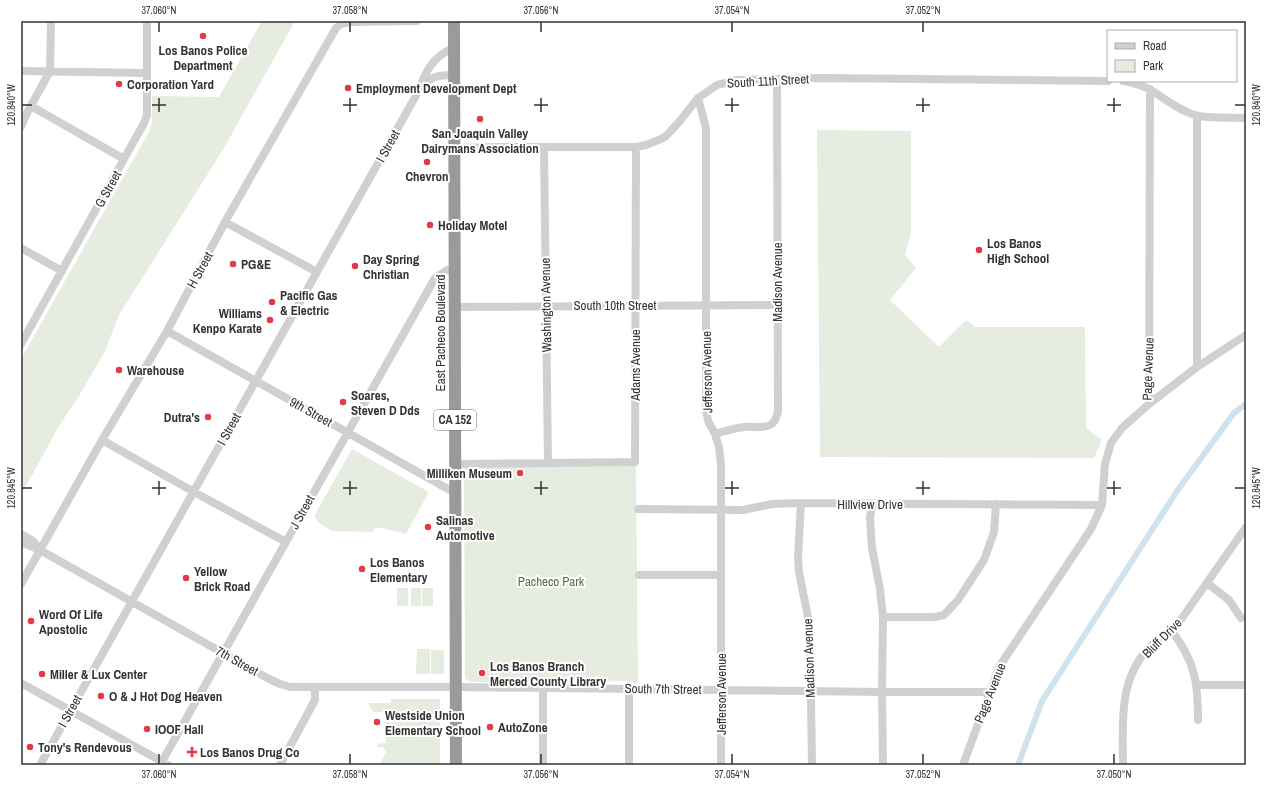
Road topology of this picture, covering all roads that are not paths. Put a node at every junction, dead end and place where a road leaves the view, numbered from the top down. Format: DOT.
graph roads {
  1 [pos="51,21"];
  2 [pos="147,21"];
  3 [pos="417,21"];
  4 [pos="454,21"];
  5 [pos="454,47"];
  6 [pos="21,71"];
  7 [pos="50,71"];
  8 [pos="146,73"];
  9 [pos="454,75"];
  10 [pos="777,79"];
  11 [pos="1107,81"];
  12 [pos="1133,82"];
  13 [pos="1150,89"];
  14 [pos="418,92"];
  15 [pos="698,98"];
  16 [pos="31,106"];
  17 [pos="1197,116"];
  18 [pos="1246,118"];
  19 [pos="21,127"];
  20 [pos="544,147"];
  21 [pos="636,147"];
  22 [pos="453,148"];
  23 [pos="124,159"];
  24 [pos="226,222"];
  25 [pos="21,248"];
  26 [pos="454,270"];
  27 [pos="62,271"];
  28 [pos="317,272"];
  29 [pos="635,305"];
  30 [pos="706,305"];
  31 [pos="777,305"];
  32 [pos="546,306"];
  33 [pos="454,307"];
  34 [pos="167,331"];
  35 [pos="1246,335"];
  36 [pos="21,344"];
  37 [pos="1197,368"];
  38 [pos="255,381"];
  39 [pos="1149,404"];
  40 [pos="347,432"];
  41 [pos="716,434"];
  42 [pos="102,440"];
  43 [pos="548,463"];
  44 [pos="455,464"];
  45 [pos="194,492"];
  46 [pos="455,492"];
  47 [pos="801,503"];
  48 [pos="872,504"];
  49 [pos="996,504"];
  50 [pos="1102,505"];
  51 [pos="638,509"];
  52 [pos="722,510"];
  53 [pos="1246,527"];
  54 [pos="21,534"];
  55 [pos="21,542"];
  56 [pos="286,542"];
  57 [pos="40,550"];
  58 [pos="639,574"];
  59 [pos="722,575"];
  60 [pos="1207,583"];
  61 [pos="21,584"];
  62 [pos="132,602"];
  63 [pos="883,617"];
  64 [pos="1241,618"];
  65 [pos="1171,630"];
  66 [pos="223,653"];
  67 [pos="21,683"];
  68 [pos="1196,685"];
  69 [pos="1246,685"];
  70 [pos="315,687"];
  71 [pos="456,687"];
  72 [pos="544,688"];
  73 [pos="629,689"];
  74 [pos="721,690"];
  75 [pos="811,691"];
  76 [pos="882,692"];
  77 [pos="990,692"];
  78 [pos="71,710"];
  79 [pos="1198,720"];
  80 [pos="163,764"];
  81 [pos="40,765"];
  82 [pos="280,765"];
  83 [pos="456,765"];
  84 [pos="543,765"];
  85 [pos="629,765"];
  86 [pos="721,765"];
  87 [pos="812,765"];
  88 [pos="883,765"];
  89 [pos="963,765"];
  90 [pos="1123,765"];
  1 -- 7 [label="street"];
  2 -- 8 [label="street, G Street"];
  3 -- 24 [label="street, H Street"];
  4 -- 5 [label="highway, East Pacheco Boulevard / CA 152"];
  5 -- 9 [label="highway, East Pacheco Boulevard / CA 152"];
  5 -- 14 [label="street, I Street"];
  6 -- 7 [label="street"];
  7 -- 8 [label="street"];
  7 -- 16 [label="street"];
  8 -- 23 [label="street, G Street"];
  9 -- 14 [label="street, I Street"];
  9 -- 22 [label="highway, East Pacheco Boulevard / CA 152"];
  10 -- 11 [label="street, South 11th Street"];
  10 -- 15 [label="street, South 11th Street"];
  10 -- 31 [label="street, Madison Avenue"];
  12 -- 13 [label="street"];
  13 -- 17 [label="street"];
  13 -- 39 [label="street, Page Avenue"];
  14 -- 28 [label="street, I Street"];
  15 -- 21 [label="street, South 11th Street"];
  15 -- 30 [label="street, Jefferson Avenue"];
  16 -- 19 [label="street"];
  16 -- 23 [label="street"];
  17 -- 18 [label="street"];
  17 -- 37 [label="street"];
  20 -- 21 [label="street, South 11th Street"];
  20 -- 22 [label="street, South 11th Street"];
  20 -- 32 [label="street, Washington Avenue"];
  21 -- 29 [label="street, Adams Avenue"];
  22 -- 26 [label="highway, East Pacheco Boulevard / CA 152"];
  23 -- 27 [label="street, G Street"];
  24 -- 28 [label="street"];
  24 -- 34 [label="street, H Street"];
  25 -- 27 [label="street"];
  26 -- 33 [label="highway, East Pacheco Boulevard / CA 152"];
  26 -- 40 [label="street, J Street"];
  27 -- 36 [label="street, G Street"];
  28 -- 38 [label="street, I Street"];
  29 -- 30 [label="street, South 10th Street"];
  29 -- 32 [label="street, South 10th Street"];
  29 -- 43 [label="street, Adams Avenue"];
  30 -- 31 [label="street, South 10th Street"];
  30 -- 41 [label="street, Jefferson Avenue"];
  31 -- 41 [label="street, Madison Avenue"];
  32 -- 33 [label="street, South 10th Street"];
  32 -- 43 [label="street, Washington Avenue"];
  33 -- 44 [label="highway, East Pacheco Boulevard / CA 152"];
  34 -- 38 [label="street, 9th Street"];
  34 -- 42 [label="street, H Street"];
  35 -- 37 [label="street"];
  37 -- 39 [label="street"];
  38 -- 40 [label="street, 9th Street"];
  38 -- 45 [label="street, I Street"];
  39 -- 50 [label="street, Page Avenue"];
  40 -- 46 [label="street, 9th Street"];
  40 -- 56 [label="street, J Street"];
  41 -- 52 [label="street, Jefferson Avenue"];
  42 -- 45 [label="street"];
  42 -- 57 [label="street, H Street"];
  43 -- 44 [label="street"];
  44 -- 46 [label="highway, East Pacheco Boulevard / CA 152"];
  45 -- 56 [label="street"];
  45 -- 62 [label="street, I Street"];
  46 -- 71 [label="highway, East Pacheco Boulevard / CA 152"];
  47 -- 48 [label="street, Hillview Drive"];
  47 -- 52 [label="street, Hillview Drive"];
  47 -- 75 [label="street, Madison Avenue"];
  48 -- 49 [label="street, Hillview Drive"];
  48 -- 63 [label="street"];
  49 -- 50 [label="street, Hillview Drive"];
  49 -- 63 [label="street"];
  50 -- 77 [label="street, Page Avenue"];
  51 -- 52 [label="street, Hillview Drive"];
  52 -- 59 [label="street, Jefferson Avenue"];
  53 -- 60 [label="street, Bluff Drive"];
  54 -- 57 [label="street, 7th Street"];
  55 -- 57 [label="street, 7th Street"];
  56 -- 66 [label="street, J Street"];
  57 -- 61 [label="street, H Street"];
  57 -- 62 [label="street, 7th Street"];
  58 -- 59 [label="street"];
  59 -- 74 [label="street, Jefferson Avenue"];
  60 -- 64 [label="street"];
  60 -- 65 [label="street, Bluff Drive"];
  62 -- 66 [label="street, 7th Street"];
  62 -- 78 [label="street, I Street"];
  63 -- 76 [label="street"];
  65 -- 68 [label="street"];
  65 -- 90 [label="street, Bluff Drive"];
  66 -- 70 [label="street, 7th Street"];
  66 -- 80 [label="street, J Street"];
  67 -- 78 [label="street"];
  68 -- 69 [label="street"];
  68 -- 79 [label="street"];
  70 -- 71 [label="street, 7th Street"];
  70 -- 82 [label="street"];
  71 -- 72 [label="street, South 7th Street"];
  71 -- 83 [label="highway, East Pacheco Boulevard / CA 152"];
  72 -- 73 [label="street, South 7th Street"];
  72 -- 84 [label="street"];
  73 -- 74 [label="street, South 7th Street"];
  73 -- 85 [label="street"];
  74 -- 75 [label="street, South 7th Street"];
  74 -- 86 [label="street, Jefferson Avenue"];
  75 -- 76 [label="street, South 7th Street"];
  75 -- 87 [label="street, Madison Avenue"];
  76 -- 77 [label="street, South 7th Street"];
  76 -- 88 [label="street"];
  77 -- 89 [label="street, Page Avenue"];
  78 -- 80 [label="street"];
  78 -- 81 [label="street, I Street"];
}
